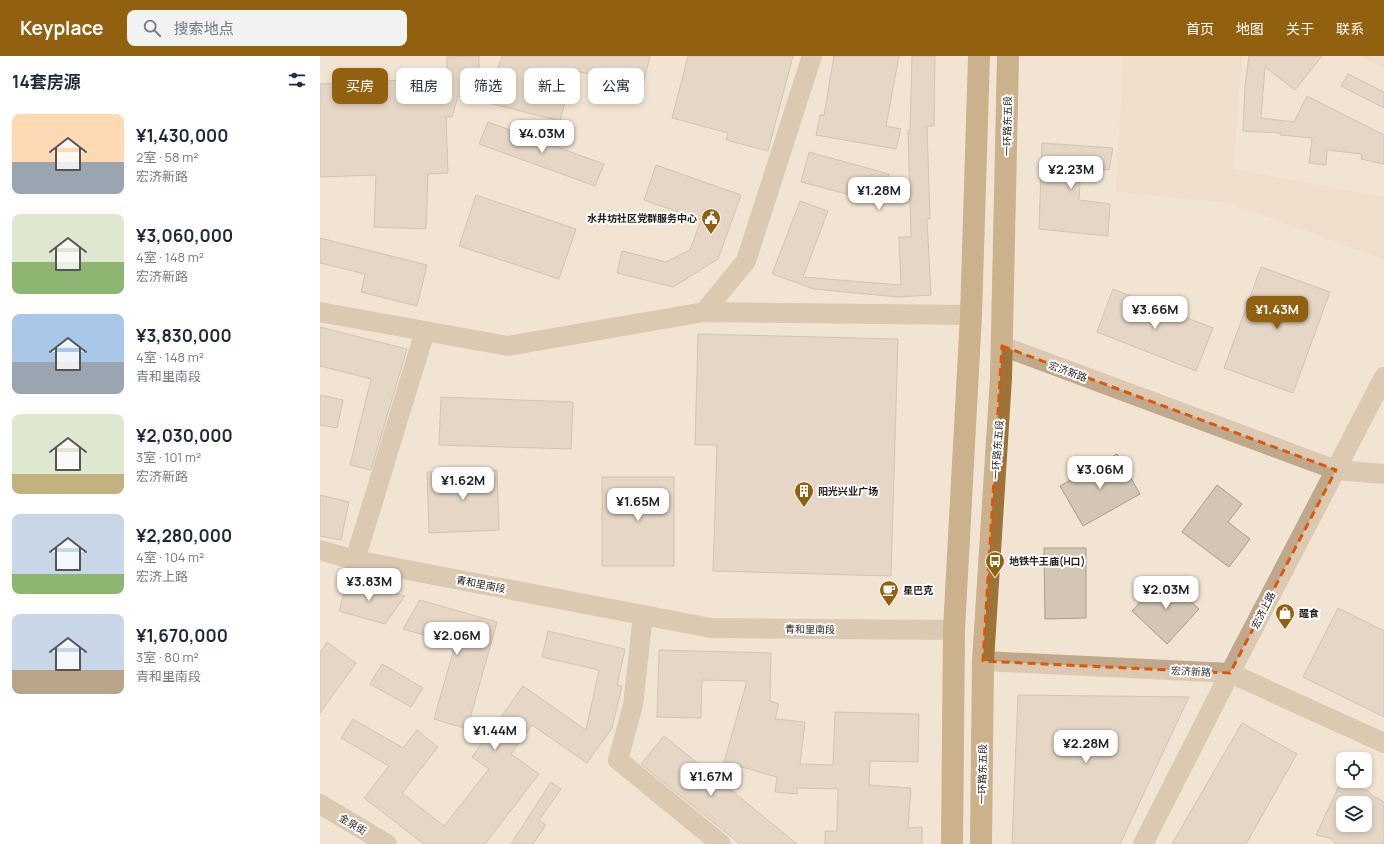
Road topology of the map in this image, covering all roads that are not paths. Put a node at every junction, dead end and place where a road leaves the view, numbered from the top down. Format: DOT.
graph roads {
  1 [pos="812,56"];
  2 [pos="979,56"];
  3 [pos="1008,56"];
  4 [pos="320,312"];
  5 [pos="704,312"];
  6 [pos="971,315"];
  7 [pos="426,331"];
  8 [pos="1002,346"];
  9 [pos="1384,377"];
  10 [pos="1336,470"];
  11 [pos="1384,474"];
  12 [pos="320,550"];
  13 [pos="355,560"];
  14 [pos="643,615"];
  15 [pos="954,630"];
  16 [pos="983,661"];
  17 [pos="1230,673"];
  18 [pos="1384,743"];
  19 [pos="320,804"];
  20 [pos="386,844"];
  21 [pos="721,844"];
  22 [pos="952,844"];
  23 [pos="981,844"];
  24 [pos="1143,844"];
  1 -- 5 [label="street"];
  2 -- 6 [label="main road"];
  3 -- 8 [label="main road, 一环路东五段"];
  4 -- 7 [label="street"];
  5 -- 6 [label="street"];
  5 -- 7 [label="street"];
  6 -- 15 [label="main road"];
  7 -- 13 [label="street"];
  8 -- 10 [label="street, 宏济新路"];
  8 -- 16 [label="main road, 一环路东五段"];
  9 -- 10 [label="street, 宏济上路"];
  10 -- 11 [label="street, 宏济新路"];
  10 -- 17 [label="street, 宏济上路"];
  12 -- 13 [label="street, 青和里南段"];
  13 -- 14 [label="street, 青和里南段"];
  14 -- 15 [label="street, 青和里南段"];
  14 -- 21 [label="street"];
  15 -- 22 [label="main road"];
  16 -- 17 [label="street, 宏济新路"];
  16 -- 23 [label="main road, 一环路东五段"];
  17 -- 18 [label="street, 宏济新路"];
  17 -- 24 [label="street, 宏济上路"];
  19 -- 20 [label="street, 金泉街"];
}
